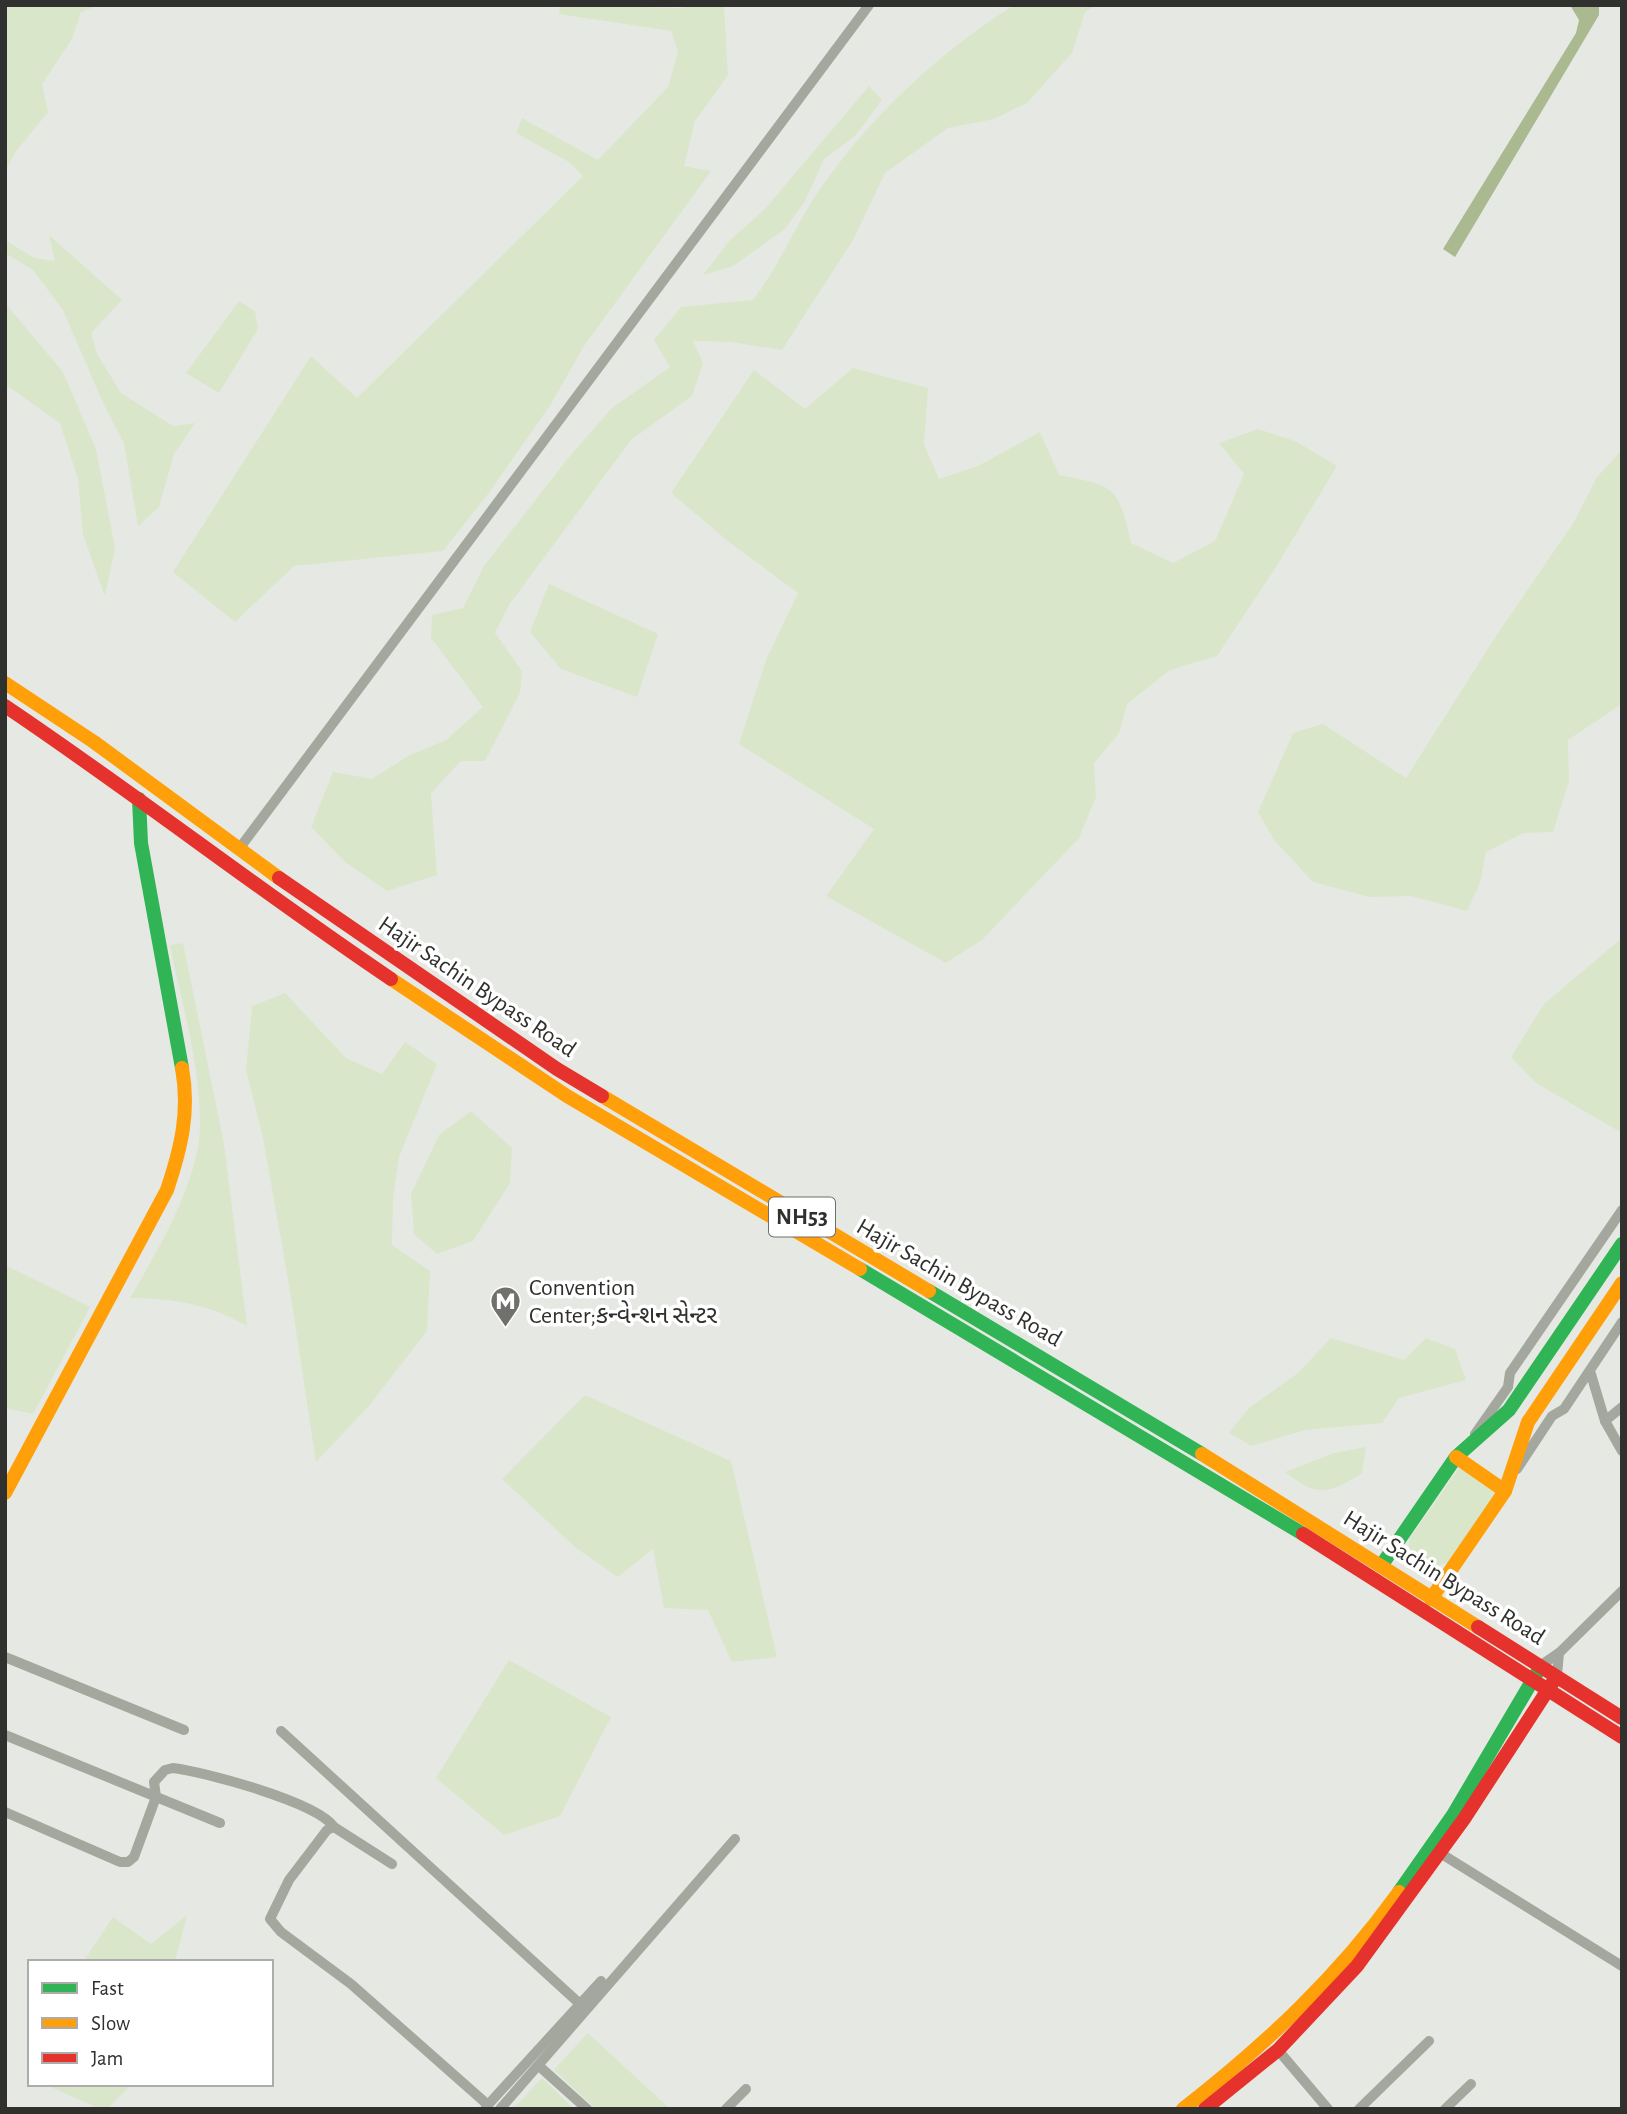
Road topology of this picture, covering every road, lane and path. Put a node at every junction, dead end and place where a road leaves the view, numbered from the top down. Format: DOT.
graph roads {
  1 [pos="869,5"];
  2 [pos="5,683"];
  3 [pos="5,706"];
  4 [pos="139,799"];
  5 [pos="239,849"];
  6 [pos="1622,1210"];
  7 [pos="1622,1244"];
  8 [pos="1622,1283"];
  9 [pos="1622,1322"];
  10 [pos="1590,1370"];
  11 [pos="1622,1407"];
  12 [pos="1605,1421"];
  13 [pos="1622,1451"];
  14 [pos="1460,1453"];
  15 [pos="1507,1486"];
  16 [pos="5,1493"];
  17 [pos="1381,1566"];
  18 [pos="1622,1591"];
  19 [pos="1431,1599"];
  20 [pos="1559,1653"];
  21 [pos="5,1657"];
  22 [pos="1541,1666"];
  23 [pos="1557,1675"];
  24 [pos="1533,1679"];
  25 [pos="1549,1689"];
  26 [pos="1622,1718"];
  27 [pos="184,1730"];
  28 [pos="281,1731"];
  29 [pos="5,1735"];
  30 [pos="1622,1737"];
  31 [pos="156,1797"];
  32 [pos="5,1812"];
  33 [pos="220,1823"];
  34 [pos="334,1827"];
  35 [pos="735,1839"];
  36 [pos="1440,1853"];
  37 [pos="391,1864"];
  38 [pos="1622,1966"];
  39 [pos="601,1981"];
  40 [pos="580,2004"];
  41 [pos="1429,2041"];
  42 [pos="1278,2050"];
  43 [pos="539,2066"];
  44 [pos="1471,2084"];
  45 [pos="746,2089"];
  46 [pos="486,2107"];
  47 [pos="500,2109"];
  48 [pos="587,2109"];
  49 [pos="726,2109"];
  50 [pos="1183,2109"];
  51 [pos="1205,2109"];
  52 [pos="1328,2109"];
  53 [pos="1359,2109"];
  54 [pos="1445,2109"];
  1 -- 5 [label="street"];
  2 -- 5 [label="main road, Hajir Sachin Bypass Road / NH53"];
  3 -- 4 [label="main road, NH53"];
  4 -- 16 [label="main road"];
  4 -- 24 [label="main road, NH53"];
  5 -- 17 [label="main road, Hajir Sachin Bypass Road / NH53"];
  6 -- 14 [label="street"];
  7 -- 14 [label="main road"];
  8 -- 15 [label="main road"];
  9 -- 10 [label="street"];
  10 -- 12 [label="street"];
  10 -- 15 [label="street"];
  11 -- 12 [label="street"];
  12 -- 13 [label="street"];
  14 -- 15 [label="main road"];
  14 -- 17 [label="main road"];
  15 -- 19 [label="main road"];
  17 -- 19 [label="main road, Hajir Sachin Bypass Road / NH53"];
  18 -- 20 [label="street"];
  19 -- 22 [label="main road, Hajir Sachin Bypass Road / NH53"];
  20 -- 22 [label="street"];
  20 -- 23 [label="street"];
  21 -- 27 [label="street"];
  22 -- 23 [label="main road, Hajir Sachin Bypass Road / NH53"];
  22 -- 24 [label="main road"];
  23 -- 25 [label="main road"];
  23 -- 26 [label="main road, Hajir Sachin Bypass Road / NH53"];
  24 -- 25 [label="main road, NH53"];
  24 -- 50 [label="main road"];
  25 -- 30 [label="main road, NH53"];
  25 -- 36 [label="main road"];
  28 -- 40 [label="street"];
  29 -- 31 [label="street"];
  31 -- 32 [label="street"];
  31 -- 33 [label="street"];
  31 -- 34 [label="street"];
  34 -- 37 [label="street"];
  34 -- 46 [label="street"];
  35 -- 43 [label="street"];
  36 -- 38 [label="street"];
  36 -- 42 [label="main road"];
  39 -- 40 [label="street"];
  40 -- 46 [label="street"];
  41 -- 53 [label="street"];
  42 -- 51 [label="main road"];
  42 -- 52 [label="street"];
  43 -- 47 [label="street"];
  43 -- 48 [label="street"];
  44 -- 54 [label="street"];
  45 -- 49 [label="street"];
}
